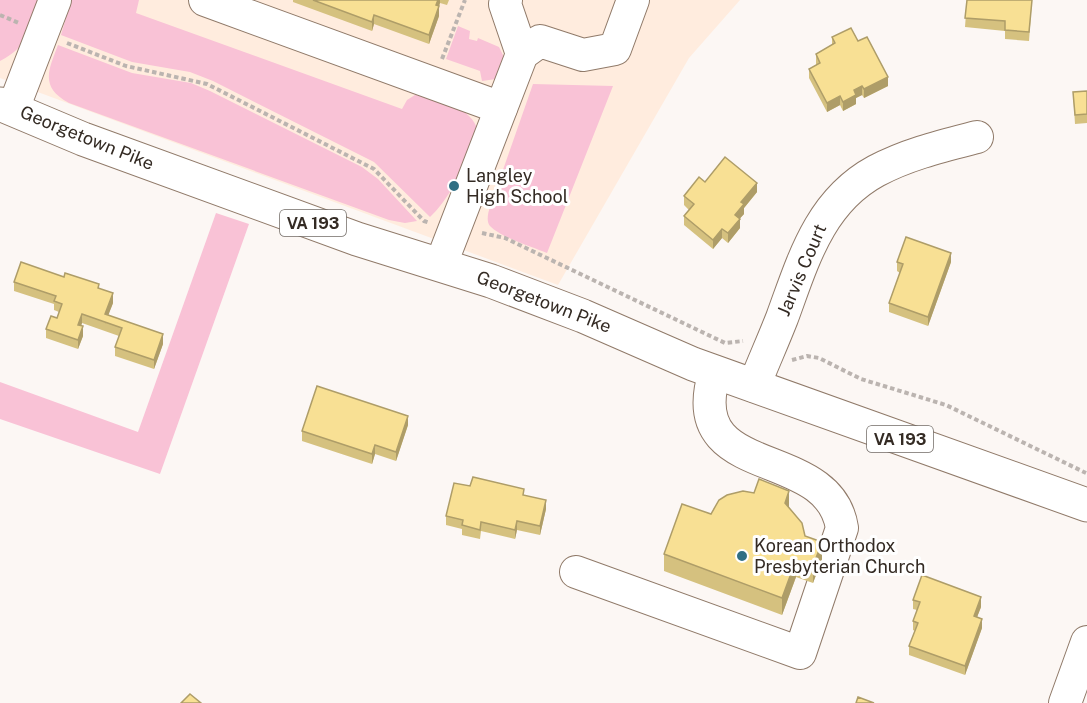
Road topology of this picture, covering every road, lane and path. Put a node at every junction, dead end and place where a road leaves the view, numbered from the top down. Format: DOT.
graph roads {
  1 [pos="55,0"];
  2 [pos="205,0"];
  3 [pos="465,0"];
  4 [pos="506,0"];
  5 [pos="633,0"];
  6 [pos="0,15"];
  7 [pos="44,33"];
  8 [pos="522,54"];
  9 [pos="441,63"];
  10 [pos="6,106"];
  11 [pos="501,108"];
  12 [pos="977,138"];
  13 [pos="455,228"];
  14 [pos="441,264"];
  15 [pos="768,351"];
  16 [pos="715,372"];
  17 [pos="754,386"];
  18 [pos="1087,474"];
  19 [pos="1087,505"];
  20 [pos="576,572"];
  21 [pos="1087,642"];
  22 [pos="1065,703"];
  1 -- 7 [label="street"];
  2 -- 11 [label="street"];
  3 -- 9 [label="path"];
  4 -- 8 [label="street"];
  5 -- 8 [label="street"];
  6 -- 7 [label="path"];
  7 -- 10 [label="street"];
  7 -- 13 [label="path"];
  8 -- 11 [label="street"];
  10 -- 14 [label="main road, Georgetown Pike / VA 193"];
  11 -- 13 [label="street"];
  12 -- 15 [label="street, Jarvis Court"];
  13 -- 14 [label="street"];
  13 -- 15 [label="path"];
  14 -- 16 [label="main road, Georgetown Pike / VA 193"];
  15 -- 17 [label="street, Jarvis Court"];
  15 -- 18 [label="path"];
  16 -- 17 [label="main road, Georgetown Pike / VA 193"];
  16 -- 20 [label="street"];
  17 -- 19 [label="main road, Georgetown Pike / VA 193"];
  21 -- 22 [label="street"];
}
